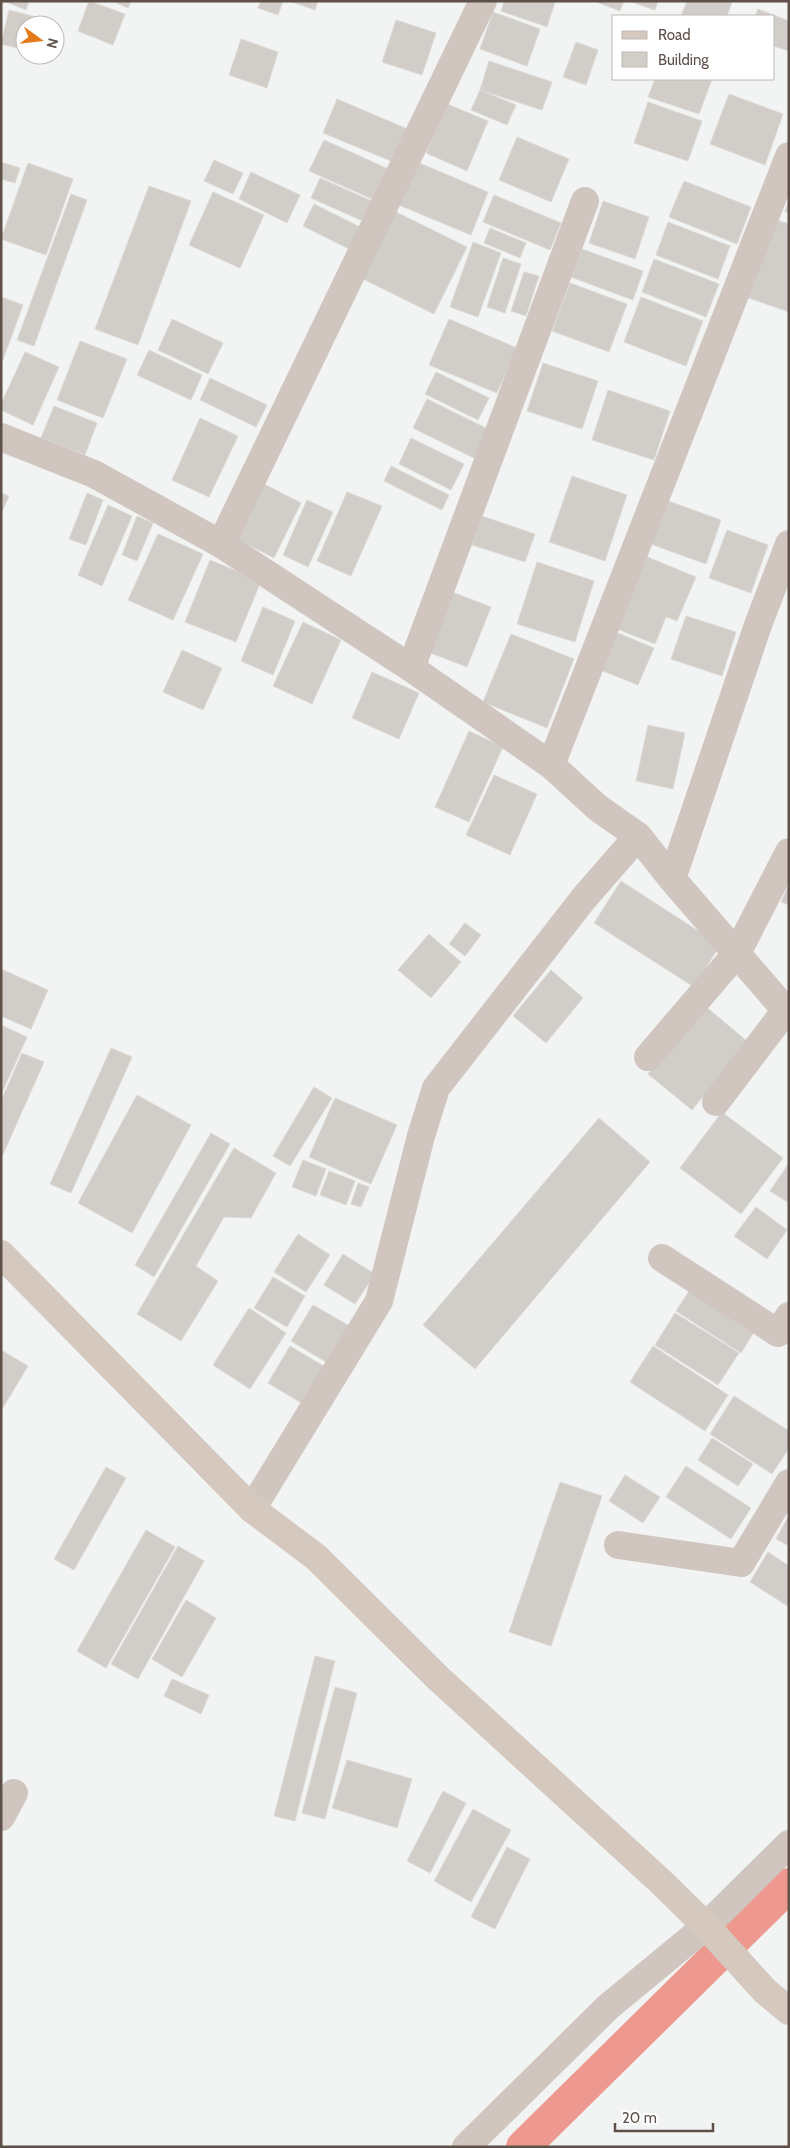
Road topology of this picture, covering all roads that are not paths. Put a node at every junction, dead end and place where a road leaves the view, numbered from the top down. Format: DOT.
graph roads {
  1 [pos="483,1"];
  2 [pos="789,156"];
  3 [pos="585,201"];
  4 [pos="1,437"];
  5 [pos="222,544"];
  6 [pos="789,544"];
  7 [pos="411,668"];
  8 [pos="551,765"];
  9 [pos="638,836"];
  10 [pos="789,852"];
  11 [pos="672,879"];
  12 [pos="737,953"];
  13 [pos="788,1012"];
  14 [pos="648,1057"];
  15 [pos="716,1102"];
  16 [pos="1,1254"];
  17 [pos="662,1258"];
  18 [pos="789,1316"];
  19 [pos="789,1484"];
  20 [pos="252,1509"];
  21 [pos="618,1545"];
  22 [pos="14,1793"];
  23 [pos="1,1817"];
  24 [pos="789,1844"];
  25 [pos="713,1935"];
  26 [pos="789,2011"];
  27 [pos="466,2147"];
  1 -- 5 [label="street"];
  2 -- 8 [label="street"];
  3 -- 7 [label="street"];
  4 -- 5 [label="street"];
  5 -- 7 [label="street"];
  6 -- 11 [label="street"];
  7 -- 8 [label="street"];
  8 -- 9 [label="street"];
  9 -- 11 [label="street"];
  9 -- 20 [label="street"];
  10 -- 12 [label="street"];
  11 -- 12 [label="street"];
  12 -- 13 [label="street"];
  12 -- 14 [label="street"];
  13 -- 15 [label="street"];
  16 -- 20 [label="main road"];
  17 -- 18 [label="street"];
  19 -- 21 [label="street"];
  20 -- 25 [label="main road"];
  22 -- 23 [label="street"];
  24 -- 25 [label="street"];
  25 -- 26 [label="main road"];
  25 -- 27 [label="street"];
}
